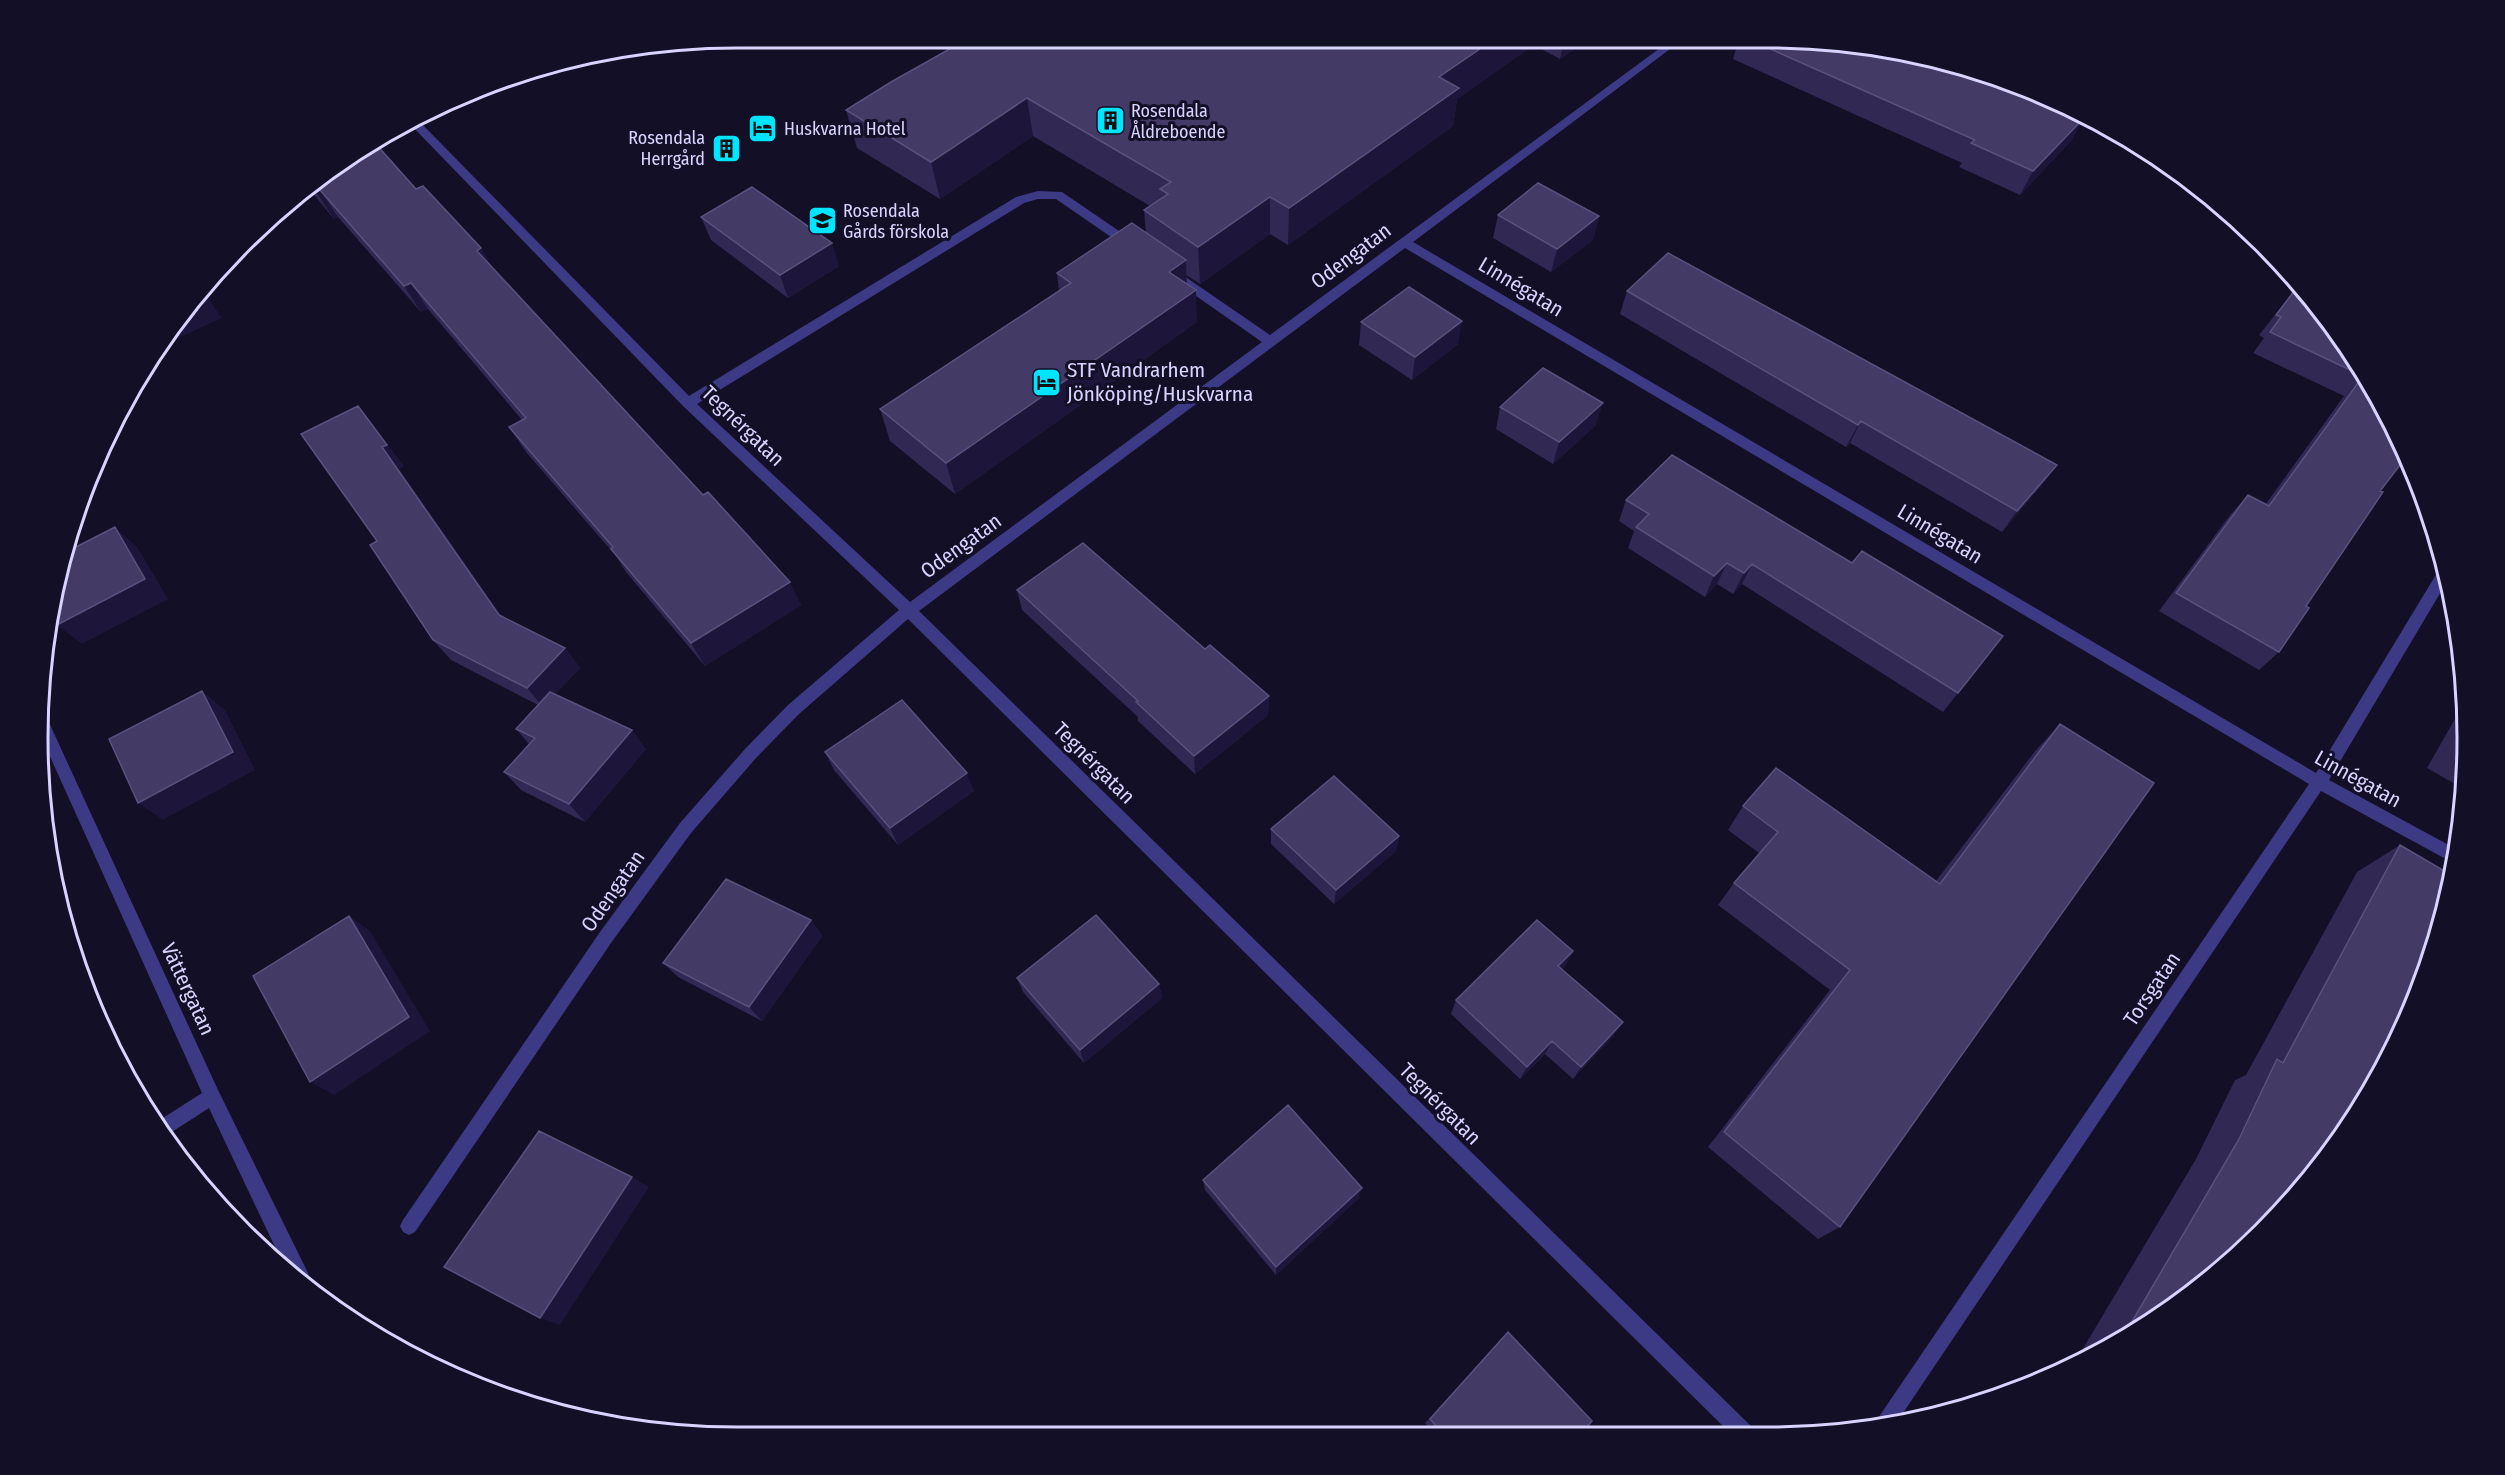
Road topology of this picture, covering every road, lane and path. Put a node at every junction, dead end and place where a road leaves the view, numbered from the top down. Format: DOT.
graph roads {
  1 [pos="1666,48"];
  2 [pos="418,127"];
  3 [pos="1405,242"];
  4 [pos="1139,250"];
  5 [pos="1158,263"];
  6 [pos="1271,342"];
  7 [pos="688,403"];
  8 [pos="2439,582"];
  9 [pos="909,610"];
  10 [pos="48,736"];
  11 [pos="2319,782"];
  12 [pos="2447,852"];
  13 [pos="212,1096"];
  14 [pos="167,1125"];
  15 [pos="409,1226"];
  16 [pos="292,1264"];
  17 [pos="1889,1416"];
  18 [pos="1738,1427"];
  1 -- 3 [label="street, Odengatan"];
  2 -- 7 [label="street, Tegnérgatan"];
  3 -- 6 [label="street, Odengatan"];
  3 -- 11 [label="street, Linnégatan"];
  4 -- 7 [label="street"];
  5 -- 6 [label="street"];
  6 -- 9 [label="street, Odengatan"];
  7 -- 9 [label="street, Tegnérgatan"];
  8 -- 11 [label="street, Torsgatan"];
  9 -- 15 [label="street, Odengatan"];
  9 -- 18 [label="street, Tegnérgatan"];
  10 -- 13 [label="street, Vättergatan"];
  11 -- 12 [label="street, Linnégatan"];
  11 -- 17 [label="street, Torsgatan"];
  13 -- 14 [label="street"];
  13 -- 16 [label="street, Vättergatan"];
}
